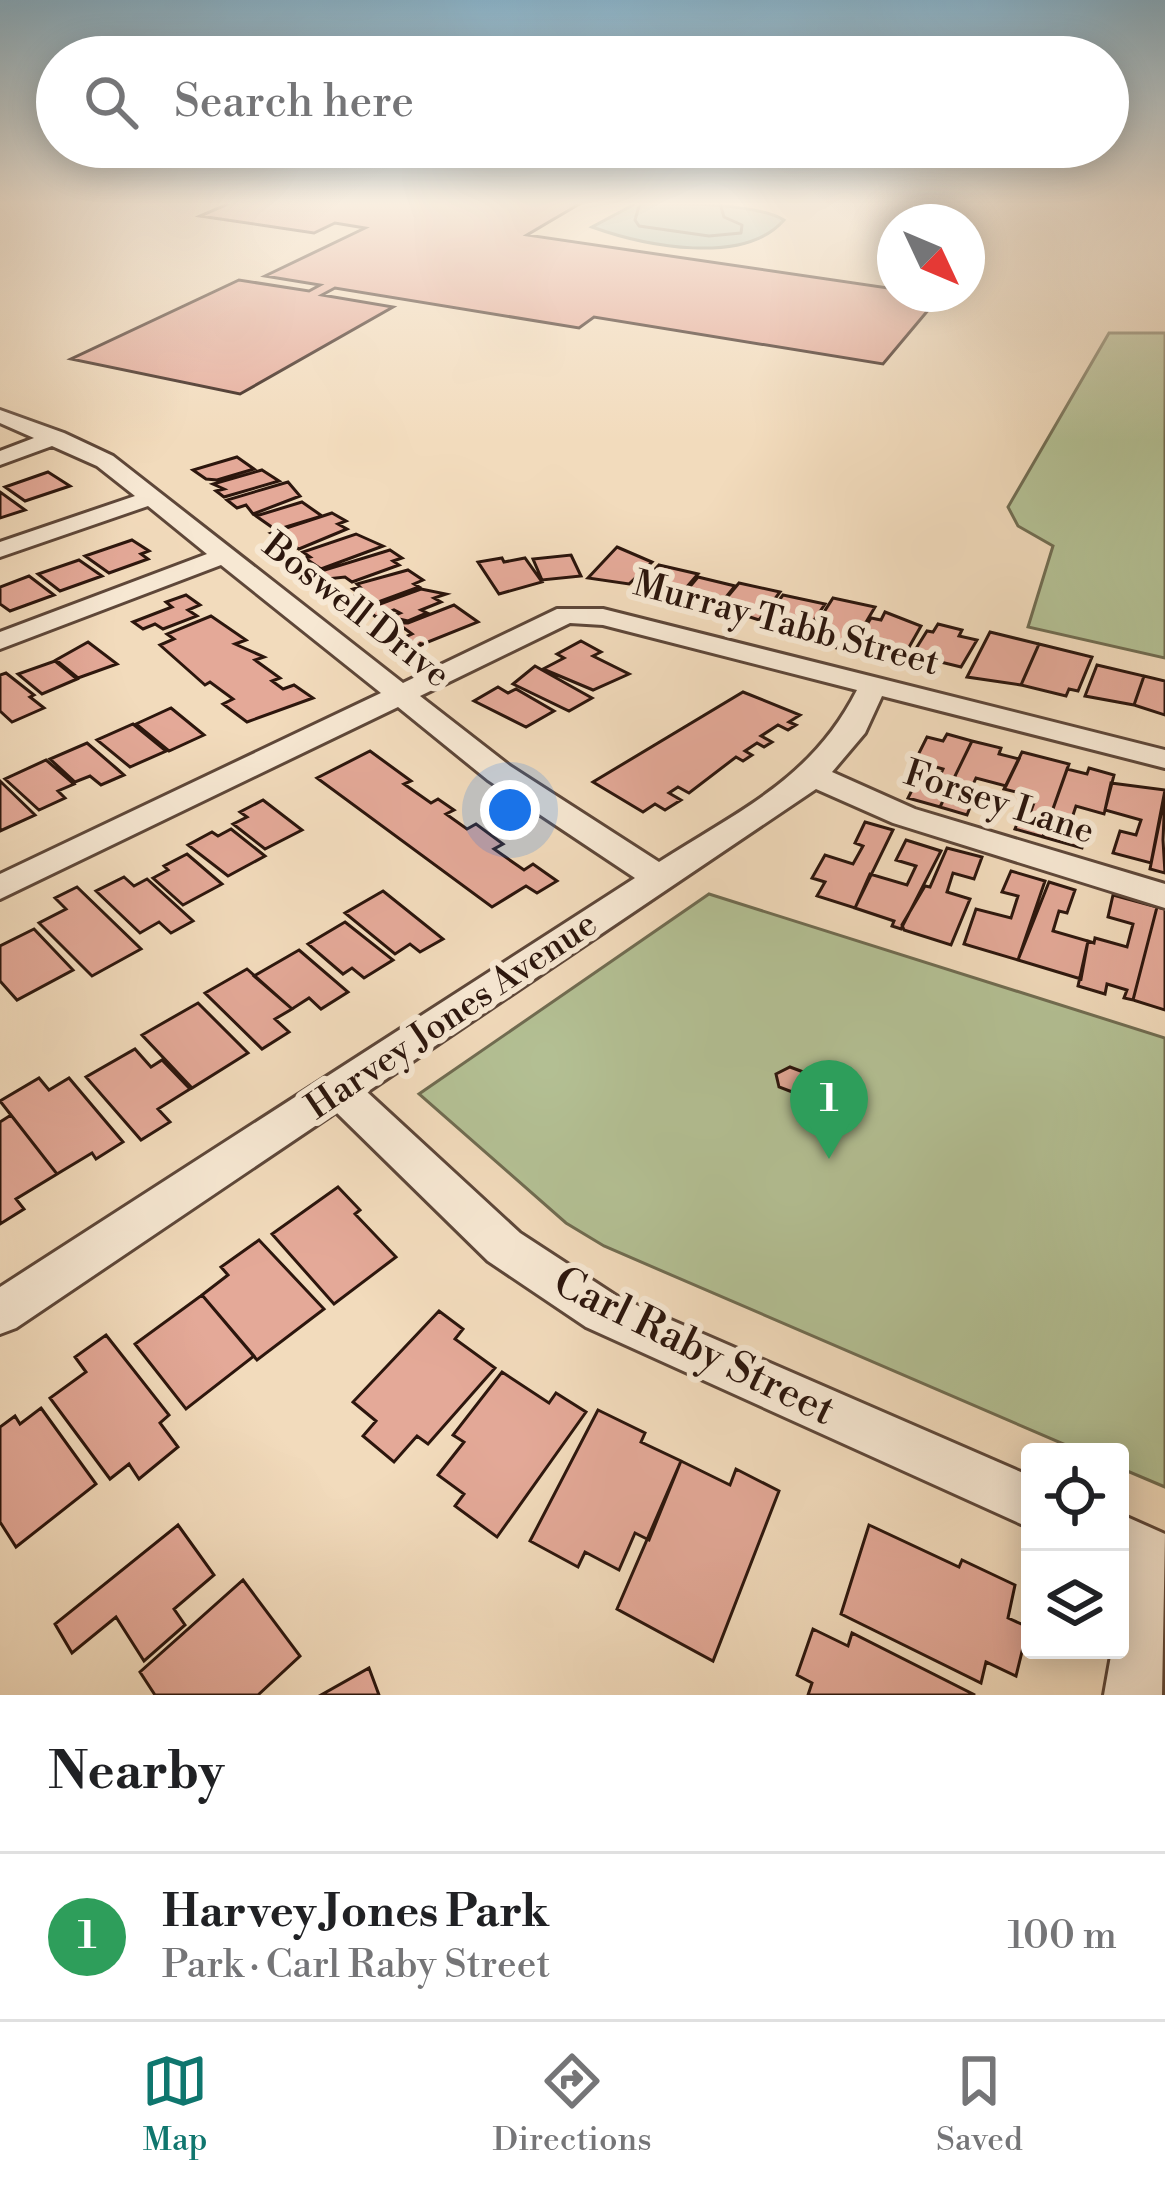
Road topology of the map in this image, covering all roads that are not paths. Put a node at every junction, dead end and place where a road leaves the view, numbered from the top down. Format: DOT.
graph roads {
  1 [pos="0,416"];
  2 [pos="57,437"];
  3 [pos="0,459"];
  4 [pos="150,498"];
  5 [pos="0,550"];
  6 [pos="220,556"];
  7 [pos="0,641"];
  8 [pos="872,688"];
  9 [pos="400,693"];
  10 [pos="1165,759"];
  11 [pos="814,776"];
  12 [pos="660,878"];
  13 [pos="0,888"];
  14 [pos="1165,896"];
  15 [pos="340,1091"];
  16 [pos="0,1313"];
  17 [pos="1021,1498"];
  18 [pos="1146,1553"];
  19 [pos="1133,1695"];
  1 -- 2 [label="street, Boswell Drive"];
  2 -- 3 [label="street"];
  2 -- 4 [label="street, Boswell Drive"];
  4 -- 5 [label="street"];
  4 -- 6 [label="street, Boswell Drive"];
  6 -- 7 [label="street"];
  6 -- 9 [label="street, Boswell Drive"];
  8 -- 9 [label="street, Murray Tabb Street"];
  8 -- 10 [label="street, Murray Tabb Street"];
  8 -- 11 [label="street, Harvey Jones Avenue"];
  9 -- 12 [label="street, Boswell Drive"];
  9 -- 13 [label="street, Murray Tabb Street"];
  11 -- 12 [label="street, Harvey Jones Avenue"];
  11 -- 14 [label="street, Forsey Lane"];
  12 -- 15 [label="street, Harvey Jones Avenue"];
  15 -- 16 [label="street, Harvey Jones Avenue"];
  15 -- 17 [label="street, Carl Raby Street"];
  18 -- 19 [label="street"];
}
